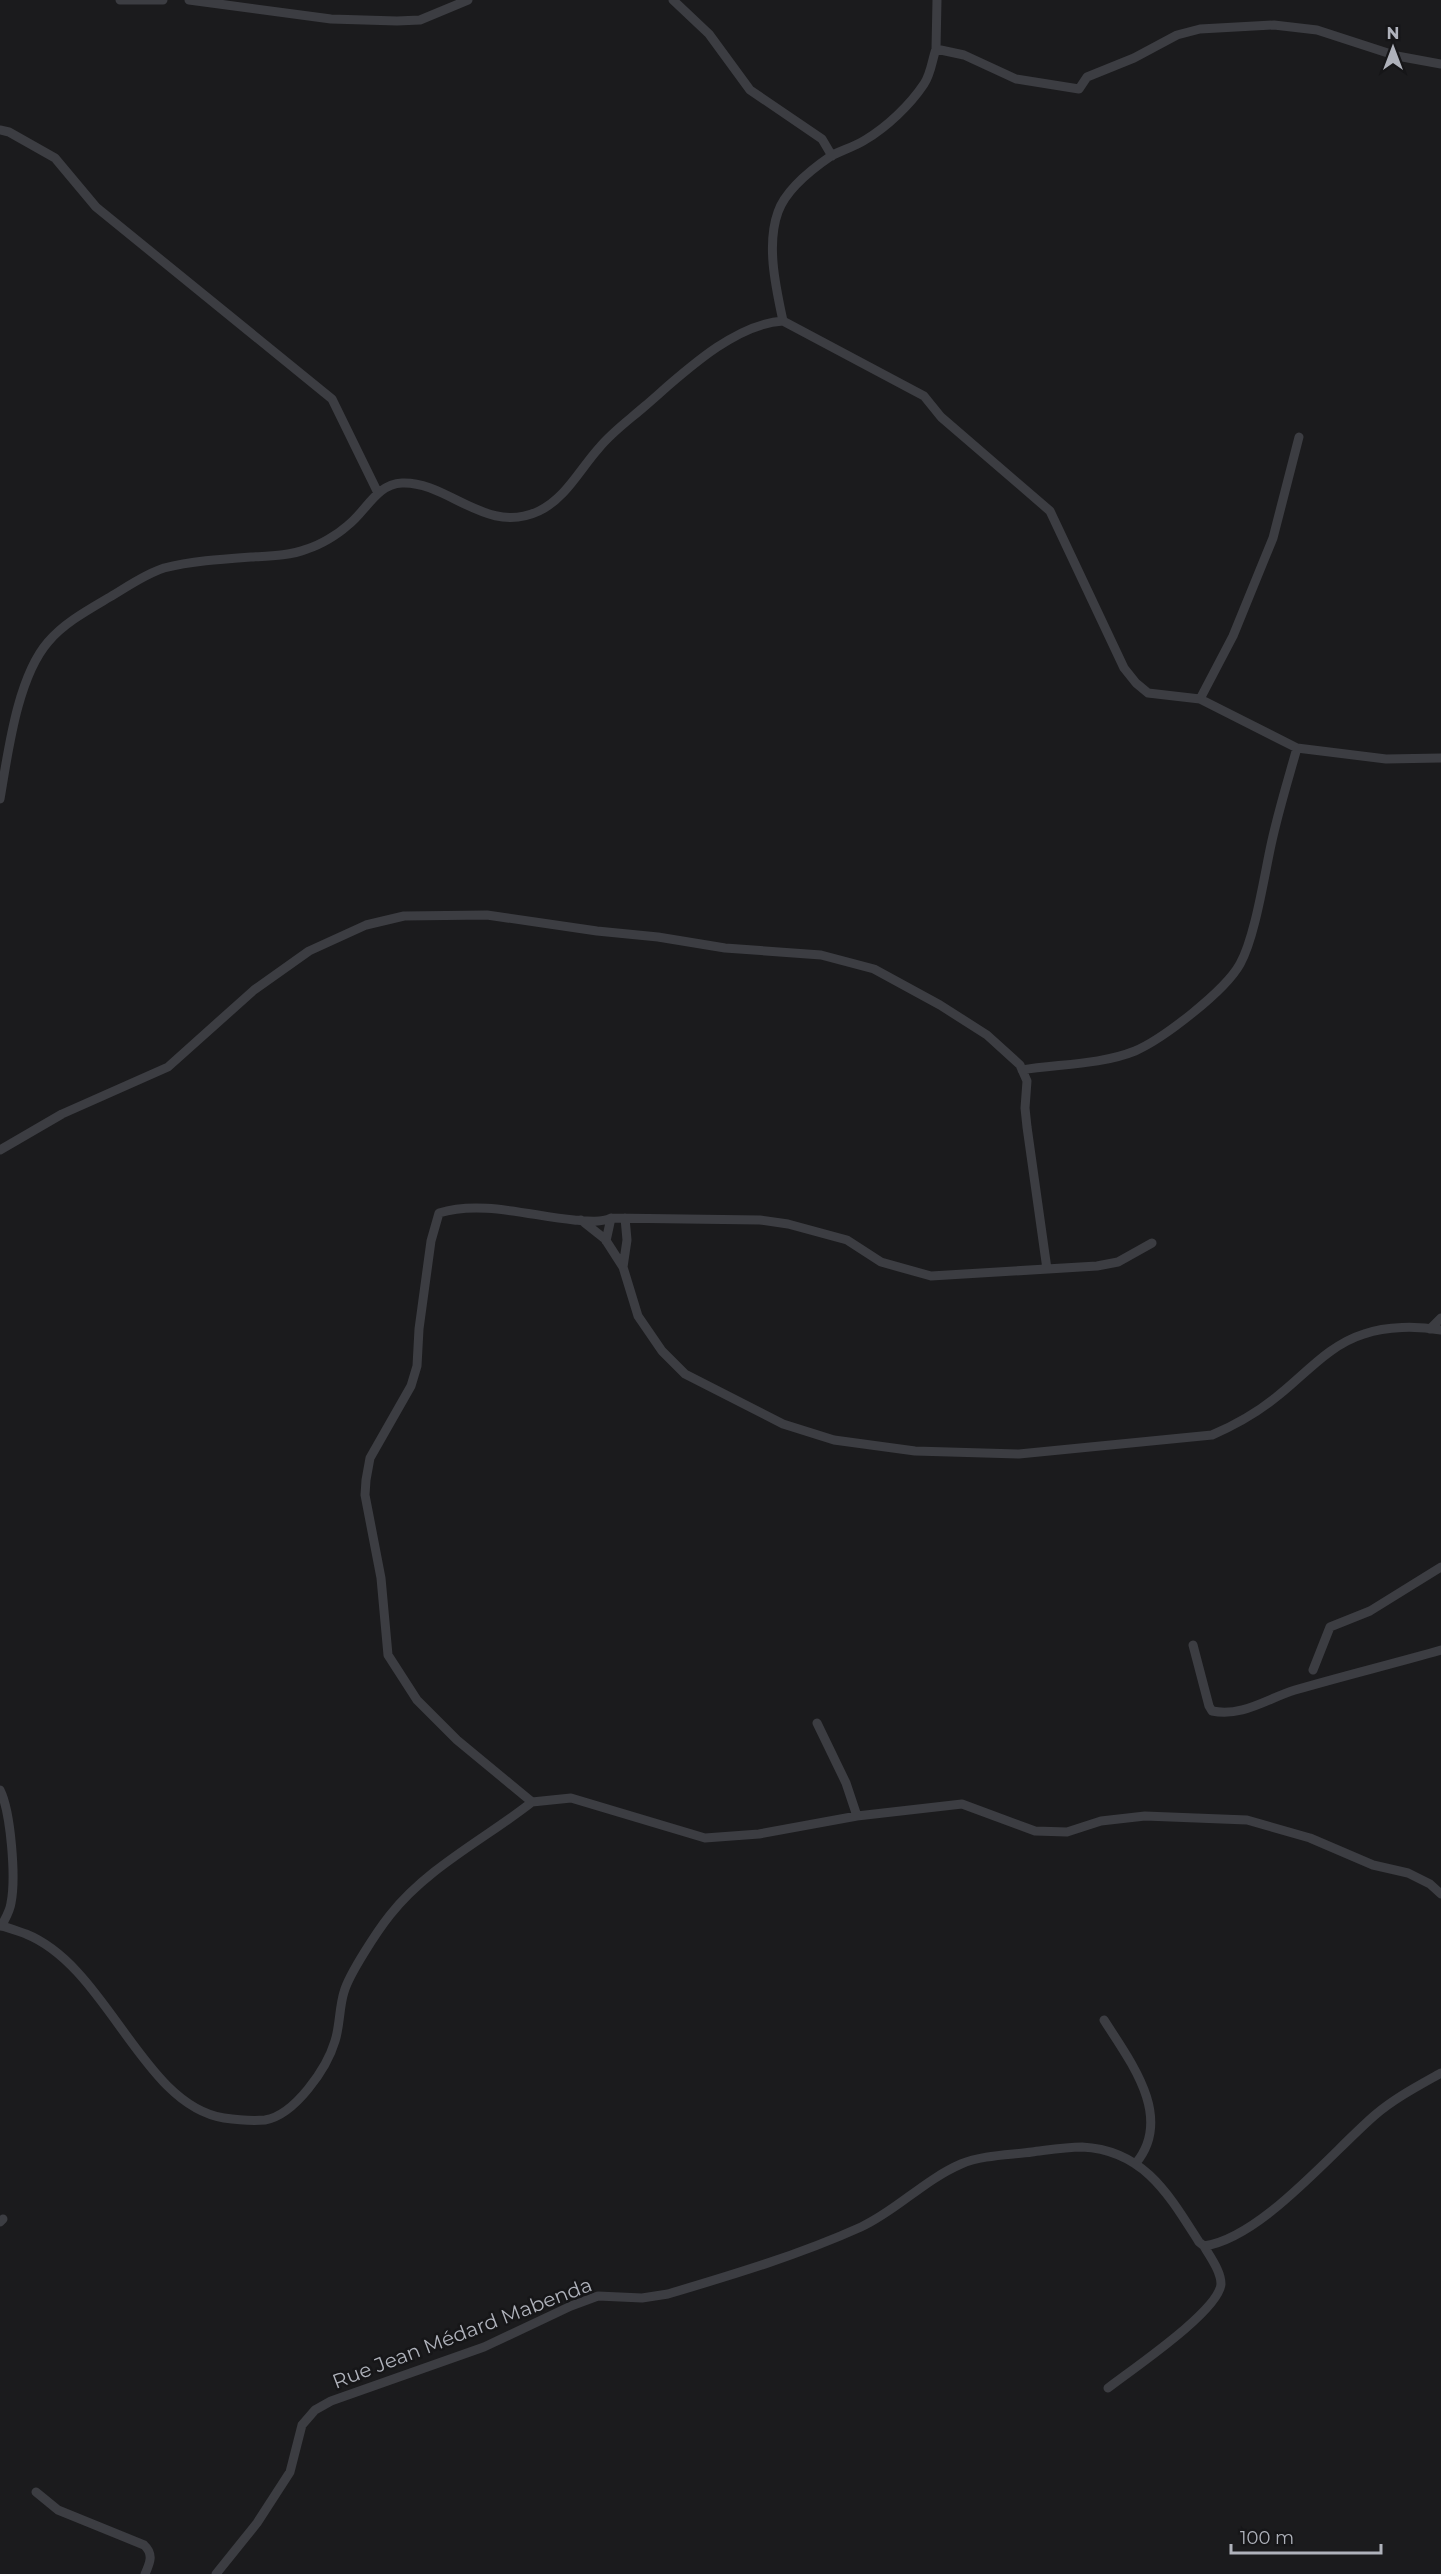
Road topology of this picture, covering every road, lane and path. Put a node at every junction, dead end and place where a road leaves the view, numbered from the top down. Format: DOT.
graph roads {
  1 [pos="120,0"];
  2 [pos="163,0"];
  3 [pos="189,0"];
  4 [pos="468,0"];
  5 [pos="673,0"];
  6 [pos="937,0"];
  7 [pos="936,49"];
  8 [pos="1441,64"];
  9 [pos="0,130"];
  10 [pos="832,156"];
  11 [pos="783,321"];
  12 [pos="1299,437"];
  13 [pos="378,493"];
  14 [pos="1200,699"];
  15 [pos="1297,748"];
  16 [pos="1441,758"];
  17 [pos="0,799"];
  18 [pos="1022,1070"];
  19 [pos="0,1150"];
  20 [pos="611,1218"];
  21 [pos="625,1218"];
  22 [pos="581,1220"];
  23 [pos="606,1241"];
  24 [pos="1152,1244"];
  25 [pos="623,1267"];
  26 [pos="1047,1269"];
  27 [pos="1441,1318"];
  28 [pos="1430,1329"];
  29 [pos="1441,1330"];
  30 [pos="1441,1567"];
  31 [pos="1193,1645"];
  32 [pos="1441,1650"];
  33 [pos="1313,1670"];
  34 [pos="817,1723"];
  35 [pos="0,1790"];
  36 [pos="532,1802"];
  37 [pos="857,1816"];
  38 [pos="1441,1894"];
  39 [pos="1,1926"];
  40 [pos="1104,2020"];
  41 [pos="1441,2073"];
  42 [pos="1136,2163"];
  43 [pos="1204,2246"];
  44 [pos="1108,2388"];
  45 [pos="36,2492"];
  46 [pos="145,2574"];
  47 [pos="216,2574"];
  1 -- 2 [label="street"];
  3 -- 4 [label="street"];
  5 -- 10 [label="street"];
  6 -- 7 [label="street"];
  7 -- 8 [label="street"];
  7 -- 10 [label="street"];
  9 -- 13 [label="street"];
  10 -- 11 [label="street"];
  11 -- 13 [label="street"];
  11 -- 14 [label="street"];
  12 -- 14 [label="street"];
  13 -- 17 [label="street"];
  14 -- 15 [label="street"];
  15 -- 16 [label="street"];
  15 -- 18 [label="street"];
  18 -- 19 [label="street"];
  18 -- 26 [label="street"];
  20 -- 21 [label="street"];
  20 -- 22 [label="street"];
  20 -- 23 [label="street"];
  21 -- 25 [label="street"];
  21 -- 26 [label="street"];
  22 -- 23 [label="street"];
  22 -- 36 [label="street"];
  23 -- 25 [label="street"];
  24 -- 26 [label="street"];
  25 -- 28 [label="street"];
  27 -- 28 [label="street"];
  28 -- 29 [label="street"];
  30 -- 33 [label="street"];
  31 -- 32 [label="street"];
  34 -- 37 [label="street"];
  35 -- 39 [label="street"];
  36 -- 37 [label="street"];
  36 -- 39 [label="street"];
  37 -- 38 [label="street"];
  40 -- 42 [label="street"];
  41 -- 43 [label="street"];
  42 -- 43 [label="street, Rue Jean Médard Mabenda"];
  42 -- 47 [label="street, Rue Jean Médard Mabenda"];
  43 -- 44 [label="street, Rue Jean Médard Mabenda"];
  45 -- 46 [label="street"];
}
